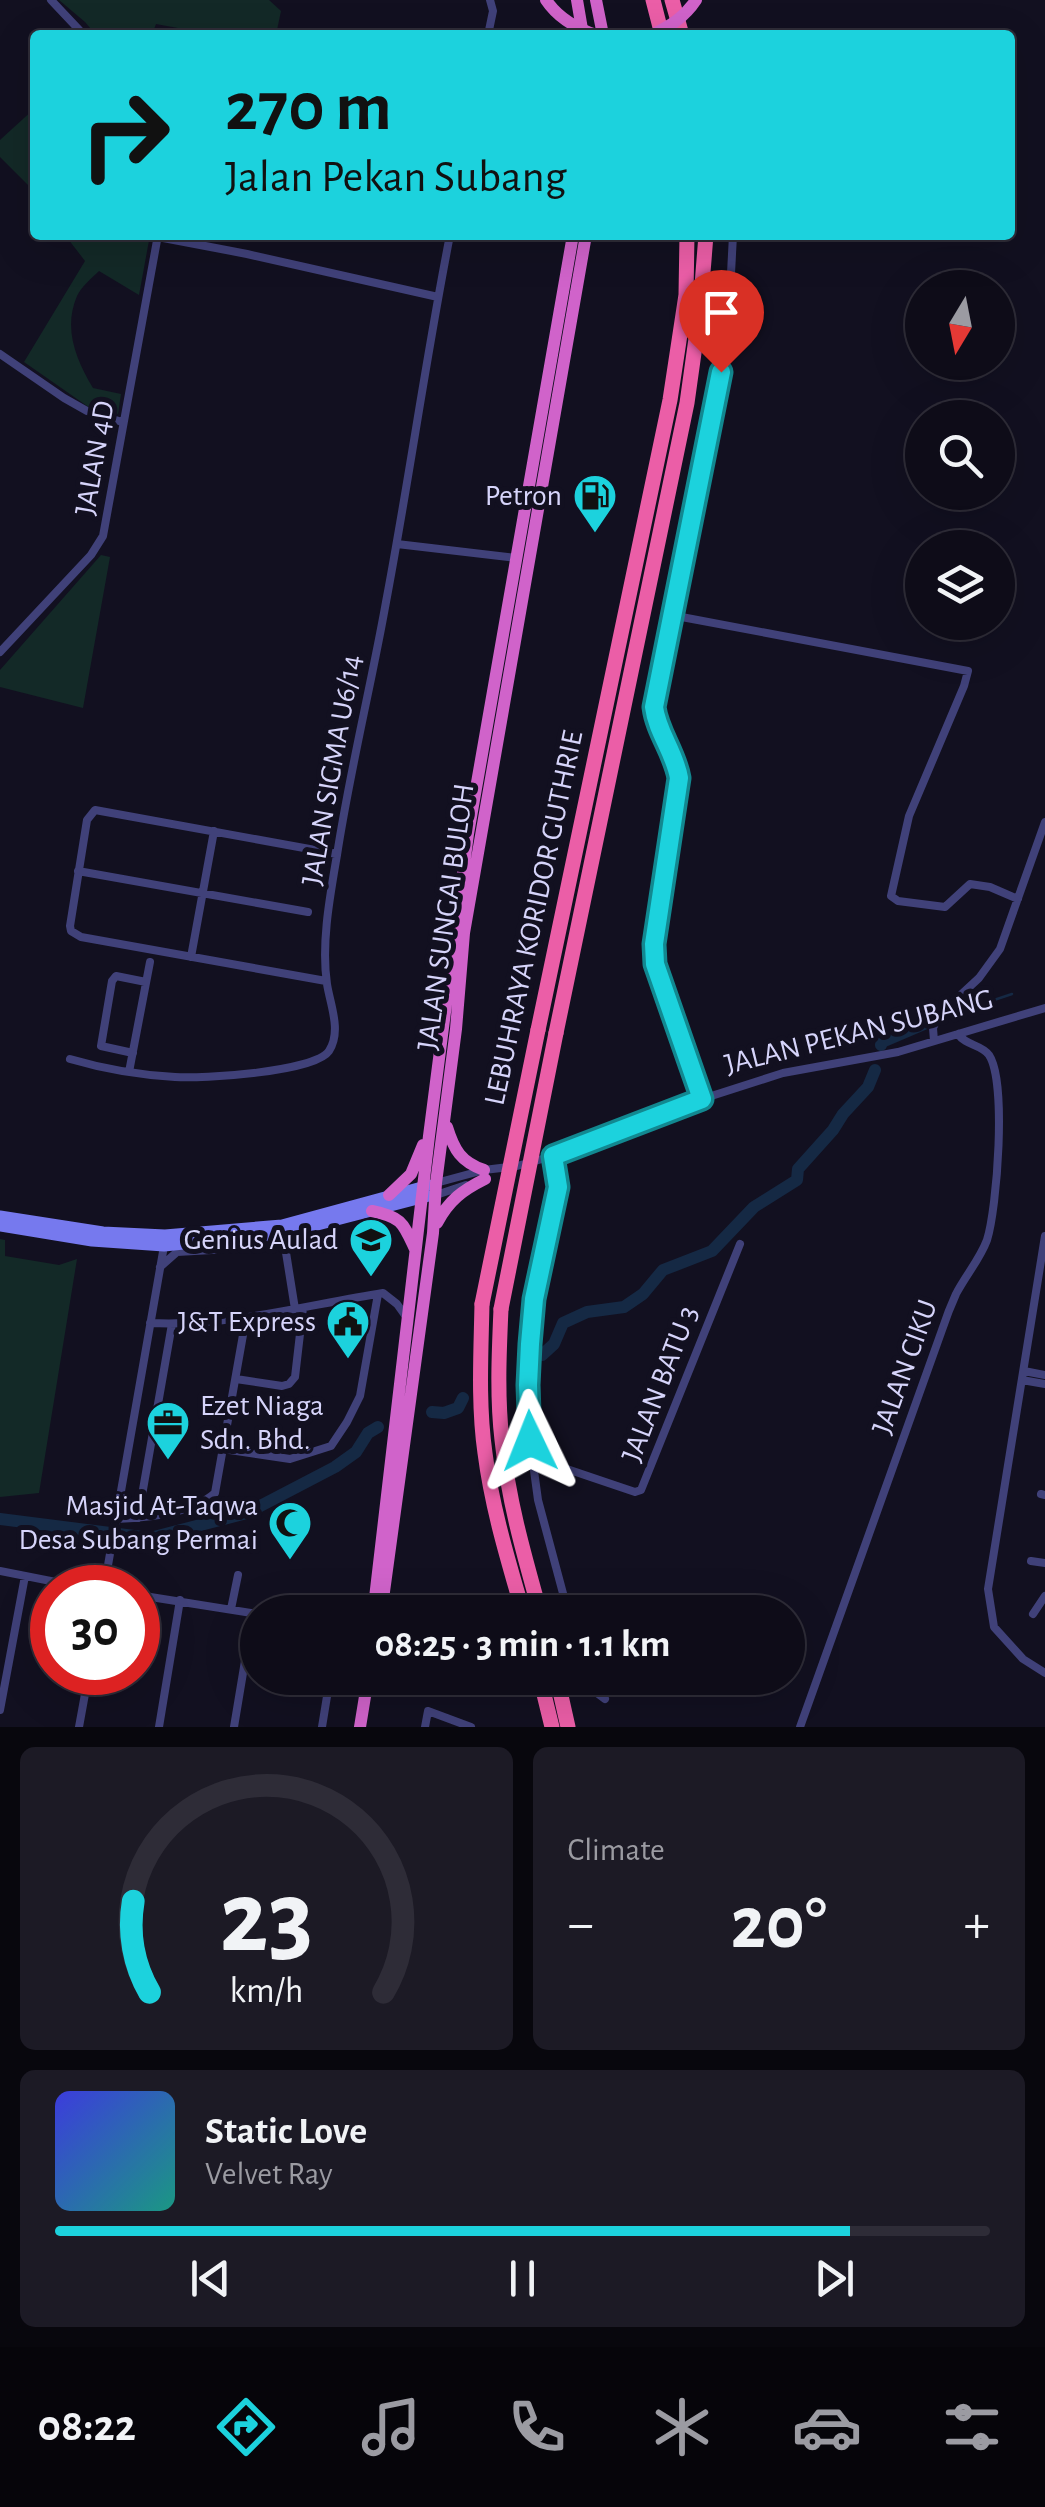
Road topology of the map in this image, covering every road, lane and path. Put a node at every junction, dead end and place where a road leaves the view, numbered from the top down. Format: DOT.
graph roads {
  1 [pos="51,0"];
  2 [pos="490,0"];
  3 [pos="546,0"];
  4 [pos="577,0"];
  5 [pos="596,0"];
  6 [pos="652,0"];
  7 [pos="672,0"];
  8 [pos="696,0"];
  9 [pos="79,30"];
  10 [pos="489,30"];
  11 [pos="583,30"];
  12 [pos="586,30"];
  13 [pos="599,30"];
  14 [pos="661,30"];
  15 [pos="662,30"];
  16 [pos="681,30"];
  17 [pos="157,240"];
  18 [pos="178,240"];
  19 [pos="449,240"];
  20 [pos="572,240"];
  21 [pos="585,240"];
  22 [pos="687,240"];
  23 [pos="706,240"];
  24 [pos="733,240"];
  25 [pos="438,296"];
  26 [pos="0,354"];
  27 [pos="122,422"];
  28 [pos="397,544"];
  29 [pos="517,558"];
  30 [pos="671,615"];
  31 [pos="0,652"];
  32 [pos="1045,822"];
  33 [pos="214,831"];
  34 [pos="337,854"];
  35 [pos="78,870"];
  36 [pos="203,893"];
  37 [pos="1018,899"];
  38 [pos="308,912"];
  39 [pos="191,956"];
  40 [pos="150,962"];
  41 [pos="326,981"];
  42 [pos="146,982"];
  43 [pos="1045,1008"];
  44 [pos="958,1034"];
  45 [pos="934,1042"];
  46 [pos="133,1053"];
  47 [pos="70,1060"];
  48 [pos="129,1072"];
  49 [pos="702,1099"];
  50 [pos="445,1120"];
  51 [pos="430,1136"];
  52 [pos="553,1156"];
  53 [pos="485,1174"];
  54 [pos="430,1190"];
  55 [pos="389,1195"];
  56 [pos="372,1211"];
  57 [pos="0,1216"];
  58 [pos="0,1226"];
  59 [pos="433,1233"];
  60 [pos="1045,1236"];
  61 [pos="284,1237"];
  62 [pos="740,1244"];
  63 [pos="164,1246"];
  64 [pos="416,1251"];
  65 [pos="160,1268"];
  66 [pos="378,1294"];
  67 [pos="299,1309"];
  68 [pos="246,1318"];
  69 [pos="408,1320"];
  70 [pos="150,1323"];
  71 [pos="172,1324"];
  72 [pos="1023,1375"];
  73 [pos="1045,1375"];
  74 [pos="236,1379"];
  75 [pos="1045,1384"];
  76 [pos="223,1449"];
  77 [pos="532,1460"];
  78 [pos="138,1518"];
  79 [pos="116,1523"];
  80 [pos="1031,1560"];
  81 [pos="1045,1563"];
  82 [pos="108,1565"];
  83 [pos="0,1571"];
  84 [pos="238,1575"];
  85 [pos="24,1576"];
  86 [pos="30,1577"];
  87 [pos="375,1595"];
  88 [pos="384,1595"];
  89 [pos="518,1595"];
  90 [pos="535,1595"];
  91 [pos="563,1595"];
  92 [pos="1045,1596"];
  93 [pos="160,1598"];
  94 [pos="180,1600"];
  95 [pos="232,1609"];
  96 [pos="240,1610"];
  97 [pos="1033,1614"];
  98 [pos="1045,1673"];
  99 [pos="240,1694"];
  100 [pos="84,1695"];
  101 [pos="327,1695"];
  102 [pos="365,1695"];
  103 [pos="544,1695"];
  104 [pos="561,1695"];
  105 [pos="600,1695"];
  106 [pos="604,1698"];
  107 [pos="0,1710"];
  108 [pos="79,1727"];
  109 [pos="159,1727"];
  110 [pos="234,1727"];
  111 [pos="322,1727"];
  112 [pos="360,1727"];
  113 [pos="426,1727"];
  114 [pos="471,1727"];
  115 [pos="552,1727"];
  116 [pos="568,1727"];
  117 [pos="800,1727"];
  1 -- 9 [label="street"];
  2 -- 10 [label="street"];
  3 -- 12 [label="highway, bridge"];
  4 -- 11 [label="highway"];
  5 -- 13 [label="highway"];
  6 -- 14 [label="highway"];
  7 -- 16 [label="highway"];
  8 -- 15 [label="highway, bridge"];
  17 -- 27 [label="street, JALAN 4D"];
  18 -- 25 [label="street"];
  19 -- 25 [label="street, JALAN SIGMA U6/14"];
  20 -- 29 [label="highway, JALAN SUNGAI BULOH"];
  21 -- 50 [label="highway, JALAN SUNGAI BULOH"];
  22 -- 89 [label="highway, LEBUHRAYA KORIDOR GUTHRIE, bridge"];
  23 -- 90 [label="highway, LEBUHRAYA KORIDOR GUTHRIE, bridge"];
  24 -- 30 [label="street"];
  25 -- 28 [label="street, JALAN SIGMA U6/14"];
  26 -- 27 [label="street"];
  27 -- 31 [label="street, JALAN 4D"];
  28 -- 29 [label="street"];
  28 -- 34 [label="street, JALAN SIGMA U6/14"];
  29 -- 51 [label="highway, JALAN SUNGAI BULOH"];
  30 -- 37 [label="street"];
  30 -- 49 [label="street"];
  32 -- 37 [label="street"];
  33 -- 34 [label="street"];
  33 -- 35 [label="street"];
  33 -- 36 [label="street"];
  34 -- 41 [label="street, JALAN SIGMA U6/14"];
  35 -- 36 [label="street"];
  35 -- 39 [label="street"];
  36 -- 38 [label="street"];
  36 -- 39 [label="street"];
  37 -- 45 [label="street"];
  39 -- 41 [label="street"];
  40 -- 42 [label="street"];
  41 -- 48 [label="street, JALAN SIGMA U6/14"];
  42 -- 46 [label="street"];
  42 -- 46 [label="street"];
  43 -- 44 [label="street, JALAN PEKAN SUBANG"];
  44 -- 45 [label="street, JALAN PEKAN SUBANG"];
  44 -- 117 [label="street, JALAN CIKU"];
  45 -- 49 [label="street, JALAN PEKAN SUBANG"];
  46 -- 48 [label="street"];
  47 -- 48 [label="street, JALAN SIGMA U6/14"];
  49 -- 52 [label="street, JALAN PEKAN SUBANG"];
  50 -- 53 [label="highway"];
  50 -- 54 [label="highway, JALAN SUNGAI BULOH"];
  51 -- 54 [label="highway, JALAN SUNGAI BULOH"];
  51 -- 55 [label="highway"];
  52 -- 53 [label="street, JALAN PEKAN SUBANG"];
  52 -- 77 [label="street"];
  53 -- 54 [label="street, JALAN PEKAN SUBANG"];
  53 -- 59 [label="highway"];
  54 -- 55 [label="main road"];
  54 -- 56 [label="main road"];
  54 -- 59 [label="highway, JALAN SUNGAI BULOH"];
  54 -- 64 [label="highway, JALAN SUNGAI BULOH"];
  55 -- 57 [label="main road"];
  56 -- 61 [label="main road"];
  56 -- 64 [label="highway"];
  58 -- 63 [label="main road"];
  59 -- 88 [label="highway, JALAN SUNGAI BULOH"];
  60 -- 72 [label="street"];
  61 -- 63 [label="main road"];
  61 -- 65 [label="street"];
  61 -- 67 [label="street"];
  62 -- 77 [label="street, JALAN BATU 3"];
  63 -- 65 [label="street"];
  64 -- 69 [label="highway, JALAN SUNGAI BULOH"];
  65 -- 70 [label="street"];
  66 -- 67 [label="street"];
  66 -- 69 [label="street"];
  66 -- 76 [label="street"];
  67 -- 68 [label="street"];
  67 -- 74 [label="street"];
  68 -- 71 [label="street"];
  68 -- 74 [label="street"];
  69 -- 87 [label="highway, JALAN SUNGAI BULOH"];
  70 -- 71 [label="street"];
  70 -- 79 [label="street"];
  71 -- 78 [label="street"];
  72 -- 73 [label="street"];
  72 -- 75 [label="street"];
  72 -- 98 [label="street"];
  74 -- 76 [label="street"];
  76 -- 78 [label="street"];
  77 -- 91 [label="street"];
  78 -- 79 [label="street"];
  79 -- 82 [label="street"];
  80 -- 81 [label="street"];
  83 -- 85 [label="street"];
  84 -- 95 [label="street"];
  85 -- 86 [label="street"];
  85 -- 107 [label="street"];
  92 -- 97 [label="street"];
  93 -- 94 [label="street"];
  94 -- 95 [label="street"];
  94 -- 109 [label="street"];
  95 -- 96 [label="street"];
  99 -- 110 [label="street"];
  100 -- 108 [label="street"];
  101 -- 111 [label="street"];
  102 -- 112 [label="highway"];
  103 -- 115 [label="highway"];
  104 -- 116 [label="highway"];
  105 -- 106 [label="street"];
  113 -- 114 [label="street"];
}
